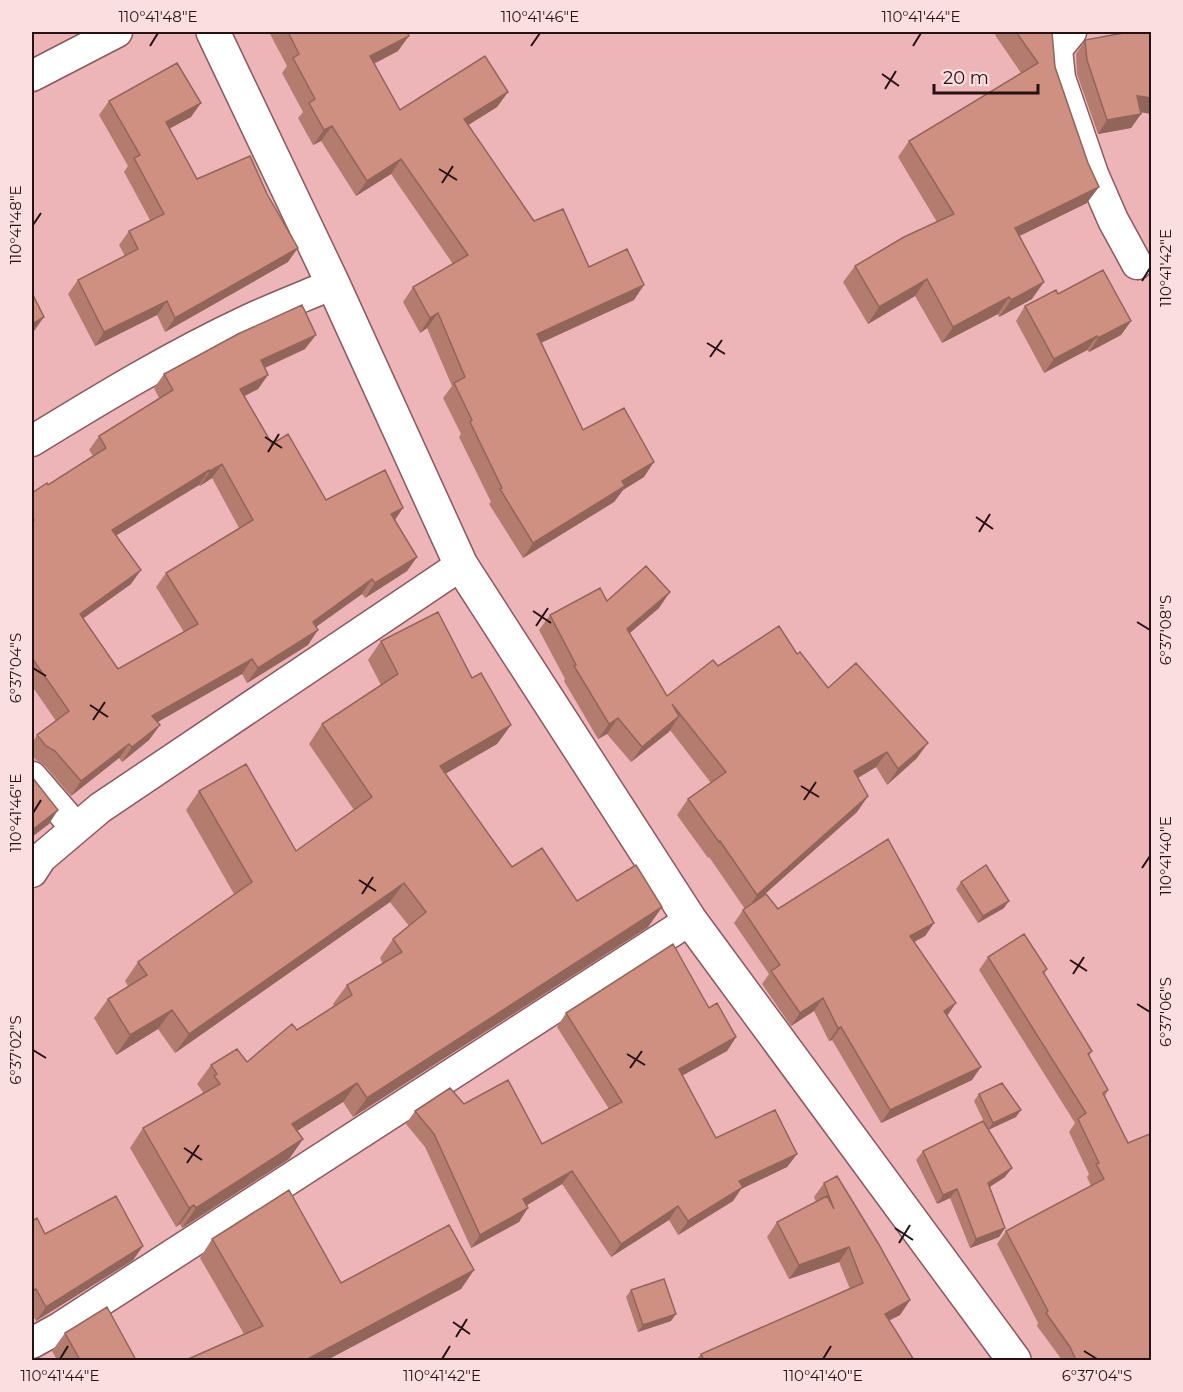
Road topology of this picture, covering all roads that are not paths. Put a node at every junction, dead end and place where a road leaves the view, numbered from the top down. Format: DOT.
graph roads {
  1 [pos="117,32"];
  2 [pos="213,32"];
  3 [pos="1071,32"];
  4 [pos="32,76"];
  5 [pos="1137,264"];
  6 [pos="333,284"];
  7 [pos="32,441"];
  8 [pos="461,566"];
  9 [pos="32,777"];
  10 [pos="76,828"];
  11 [pos="32,872"];
  12 [pos="690,920"];
  13 [pos="32,1343"];
  14 [pos="1005,1358"];
  1 -- 4 [label="street"];
  2 -- 6 [label="main road"];
  3 -- 5 [label="street"];
  6 -- 7 [label="street"];
  6 -- 8 [label="main road"];
  8 -- 10 [label="street"];
  8 -- 12 [label="main road"];
  9 -- 10 [label="street"];
  10 -- 11 [label="street"];
  12 -- 13 [label="street"];
  12 -- 14 [label="main road"];
}
